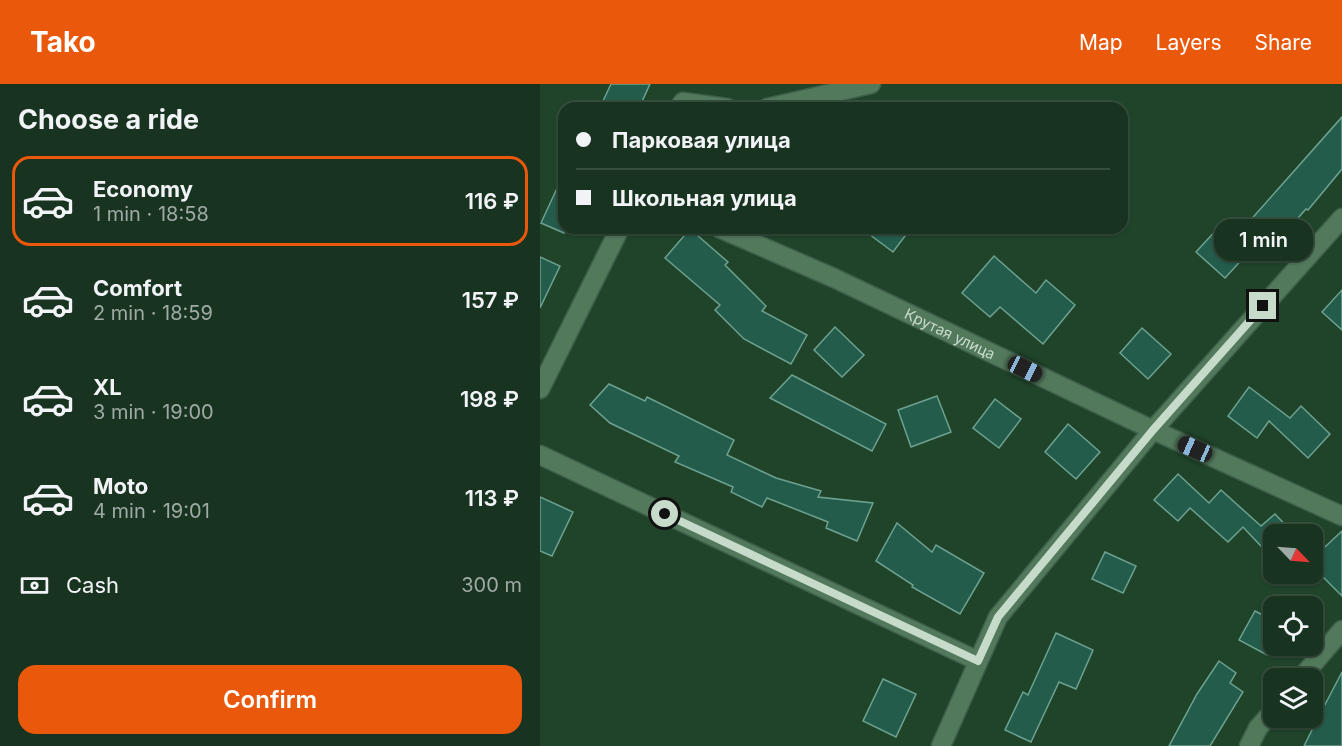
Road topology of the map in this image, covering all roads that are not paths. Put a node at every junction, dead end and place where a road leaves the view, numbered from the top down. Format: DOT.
graph roads {
  1 [pos="871,84"];
  2 [pos="793,102"];
  3 [pos="1342,218"];
  4 [pos="617,234"];
  5 [pos="733,234"];
  6 [pos="540,389"];
  7 [pos="1153,430"];
  8 [pos="540,455"];
  9 [pos="1342,516"];
  10 [pos="1342,630"];
  11 [pos="978,661"];
  12 [pos="1310,668"];
  13 [pos="1263,722"];
  14 [pos="941,746"];
  15 [pos="1249,746"];
  1 -- 2 [label="street"];
  3 -- 7 [label="street"];
  4 -- 6 [label="street"];
  5 -- 7 [label="street, Крутая улица"];
  7 -- 9 [label="street, Крутая улица"];
  7 -- 11 [label="street"];
  8 -- 11 [label="street"];
  10 -- 12 [label="street"];
  11 -- 14 [label="street"];
  13 -- 15 [label="street"];
}
